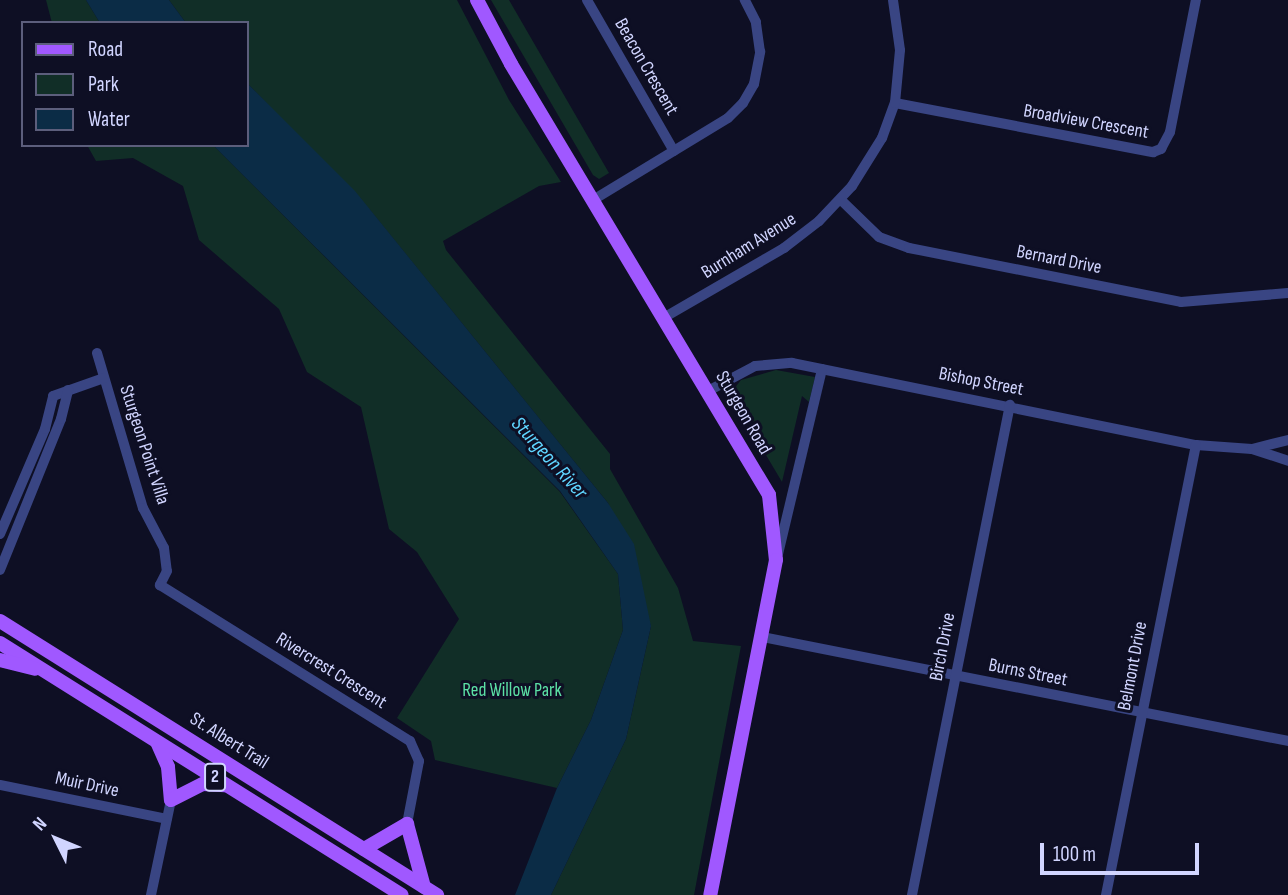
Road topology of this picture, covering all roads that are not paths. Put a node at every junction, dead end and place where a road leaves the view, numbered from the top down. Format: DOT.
graph roads {
  1 [pos="477,0"];
  2 [pos="587,0"];
  3 [pos="745,0"];
  4 [pos="893,0"];
  5 [pos="1196,0"];
  6 [pos="895,103"];
  7 [pos="674,151"];
  8 [pos="593,200"];
  9 [pos="841,200"];
  10 [pos="1288,293"];
  11 [pos="665,317"];
  12 [pos="97,353"];
  13 [pos="822,369"];
  14 [pos="104,378"];
  15 [pos="68,390"];
  16 [pos="708,391"];
  17 [pos="1010,405"];
  18 [pos="1288,440"];
  19 [pos="1196,444"];
  20 [pos="1252,449"];
  21 [pos="1288,461"];
  22 [pos="15,498"];
  23 [pos="29,498"];
  24 [pos="0,534"];
  25 [pos="776,560"];
  26 [pos="0,570"];
  27 [pos="160,585"];
  28 [pos="0,621"];
  29 [pos="762,637"];
  30 [pos="0,643"];
  31 [pos="0,660"];
  32 [pos="46,672"];
  33 [pos="955,676"];
  34 [pos="1142,713"];
  35 [pos="156,739"];
  36 [pos="1288,741"];
  37 [pos="0,785"];
  38 [pos="227,785"];
  39 [pos="171,800"];
  40 [pos="167,819"];
  41 [pos="407,824"];
  42 [pos="364,849"];
  43 [pos="424,887"];
  44 [pos="383,889"];
  45 [pos="151,895"];
  46 [pos="401,895"];
  47 [pos="437,895"];
  48 [pos="710,895"];
  49 [pos="912,895"];
  50 [pos="1106,895"];
  1 -- 8 [label="main road, Sturgeon Road"];
  2 -- 7 [label="street, Beacon Crescent"];
  3 -- 7 [label="street"];
  4 -- 6 [label="street, Burnham Avenue"];
  5 -- 6 [label="street, Broadview Crescent"];
  6 -- 9 [label="street, Burnham Avenue"];
  7 -- 8 [label="street"];
  8 -- 11 [label="main road, Sturgeon Road"];
  9 -- 10 [label="street, Bernard Drive"];
  9 -- 11 [label="street, Burnham Avenue"];
  11 -- 16 [label="main road, Sturgeon Road"];
  12 -- 14 [label="street, Sturgeon Point Villa"];
  13 -- 16 [label="street, Bishop Street"];
  13 -- 17 [label="street, Bishop Street"];
  13 -- 25 [label="street"];
  14 -- 15 [label="street"];
  14 -- 27 [label="street, Sturgeon Point Villa"];
  15 -- 22 [label="street"];
  15 -- 23 [label="street"];
  16 -- 25 [label="main road, Sturgeon Road"];
  17 -- 19 [label="street, Bishop Street"];
  17 -- 33 [label="street, Birch Drive"];
  18 -- 20 [label="street, Bishop Street"];
  19 -- 20 [label="street, Bishop Street"];
  19 -- 34 [label="street, Belmont Drive"];
  20 -- 21 [label="street, Bishop Street"];
  22 -- 23 [label="street"];
  22 -- 24 [label="street"];
  23 -- 26 [label="street"];
  25 -- 29 [label="main road, Sturgeon Road"];
  27 -- 41 [label="street, Rivercrest Crescent"];
  28 -- 42 [label="main road, St. Albert Trail / 2"];
  29 -- 33 [label="street, Burns Street"];
  29 -- 48 [label="main road, Sturgeon Road"];
  30 -- 32 [label="main road, St. Albert Trail / 2"];
  31 -- 32 [label="main road"];
  32 -- 35 [label="main road, St. Albert Trail / 2"];
  33 -- 34 [label="street, Burns Street"];
  33 -- 49 [label="street, Birch Drive"];
  34 -- 36 [label="street, Burns Street"];
  34 -- 50 [label="street, Belmont Drive"];
  35 -- 38 [label="main road, St. Albert Trail / 2"];
  35 -- 39 [label="main road"];
  37 -- 40 [label="street, Muir Drive"];
  38 -- 39 [label="main road"];
  38 -- 44 [label="main road, St. Albert Trail / 2"];
  39 -- 40 [label="street"];
  40 -- 45 [label="street"];
  41 -- 42 [label="main road"];
  41 -- 43 [label="main road"];
  42 -- 43 [label="main road, St. Albert Trail / 2"];
  43 -- 47 [label="main road, St. Albert Trail / 2"];
  44 -- 46 [label="main road, St. Albert Trail / 2"];
}
